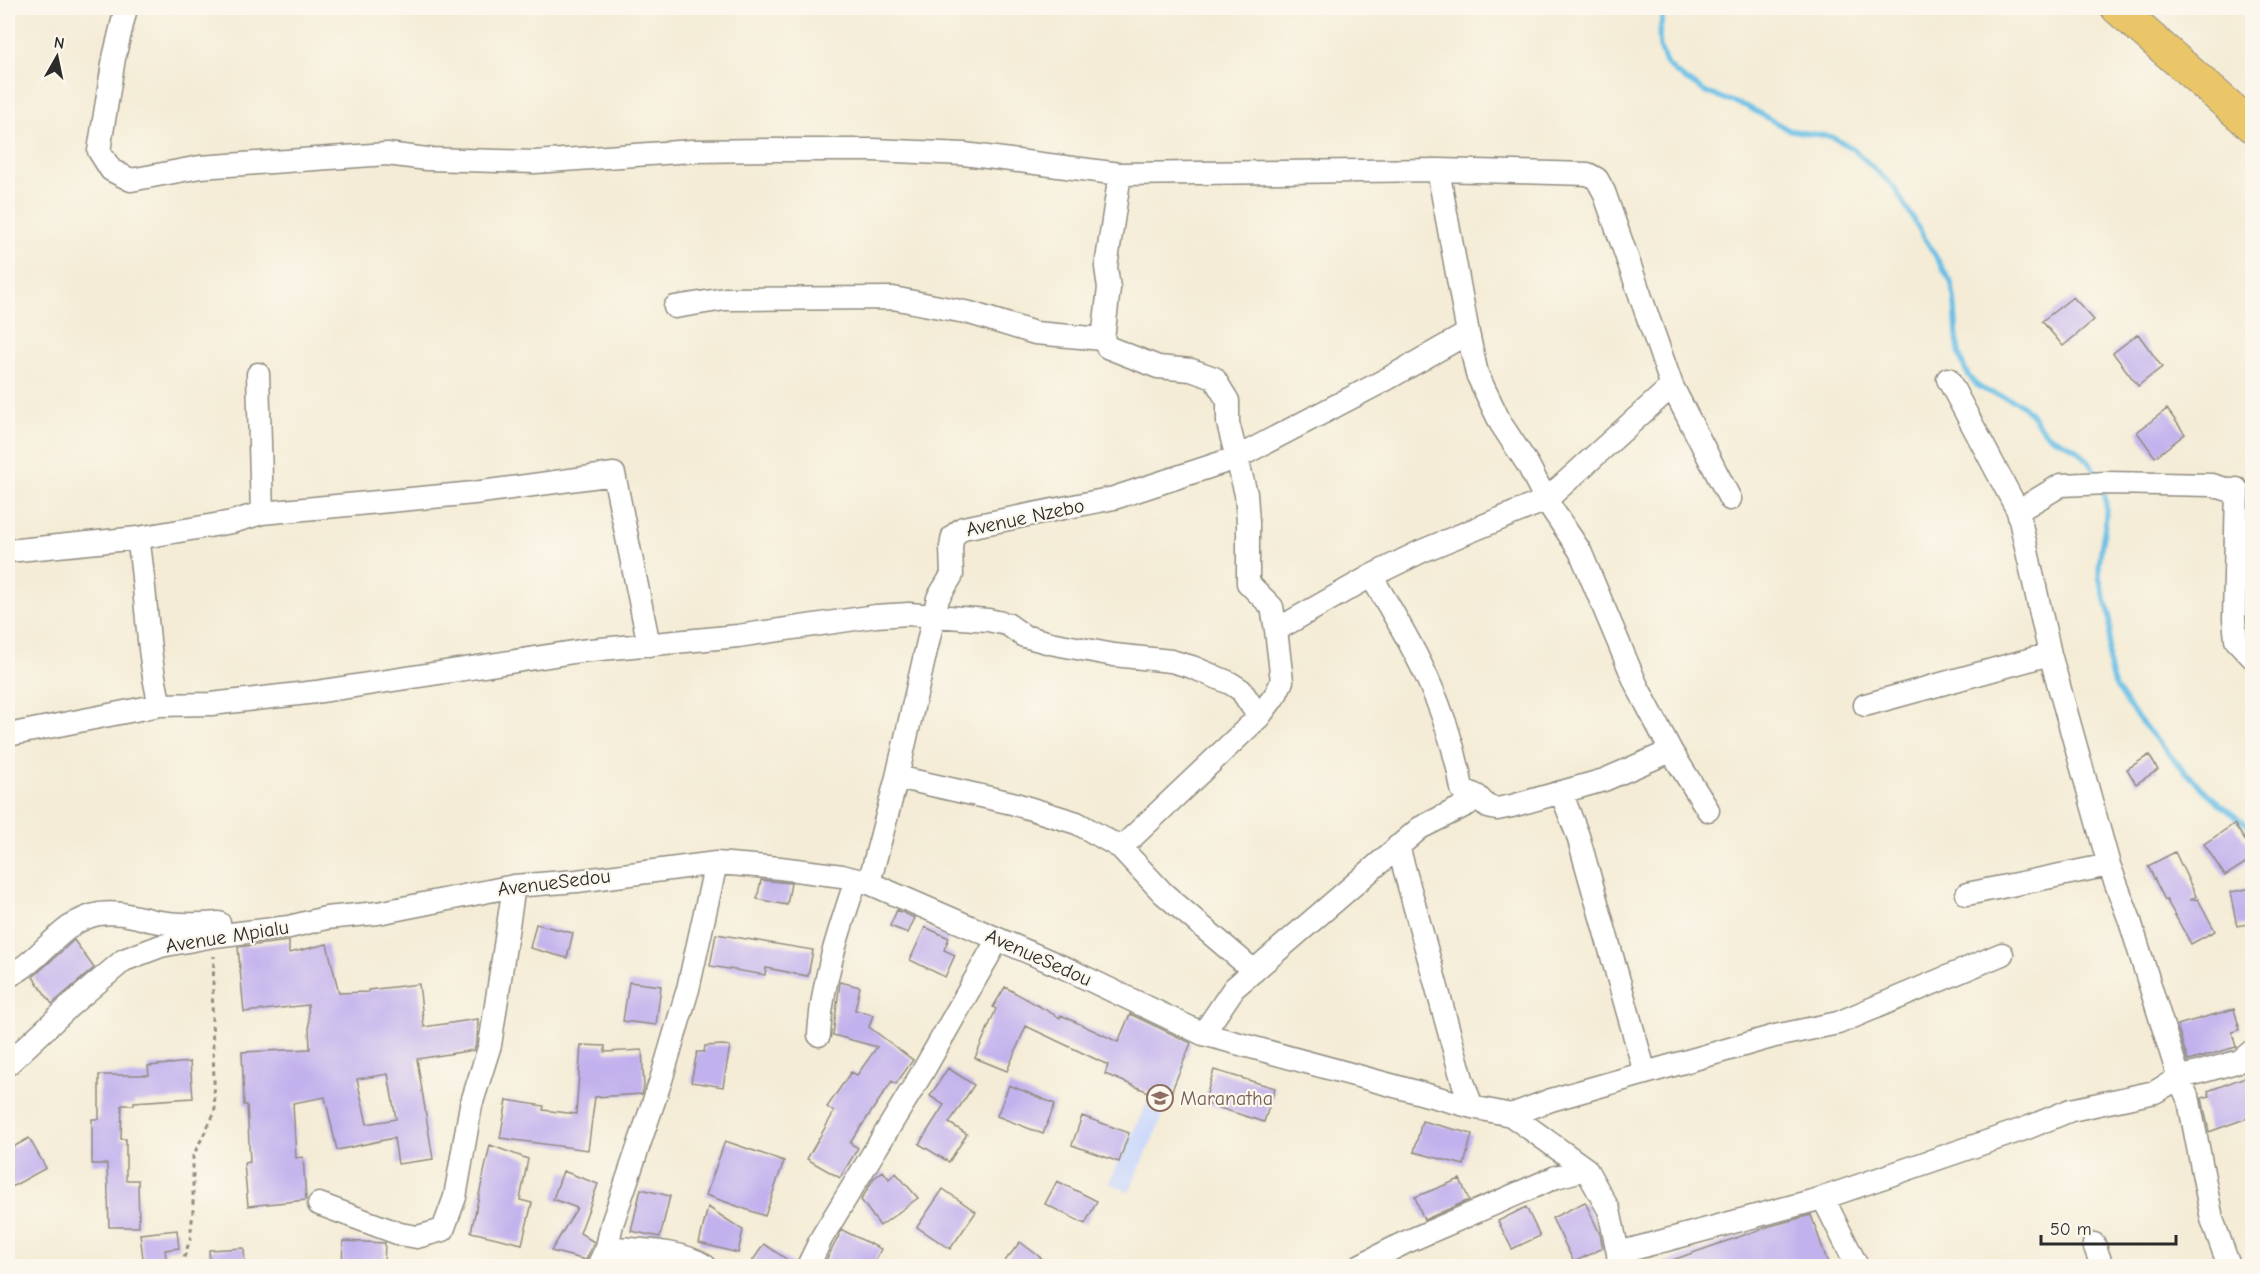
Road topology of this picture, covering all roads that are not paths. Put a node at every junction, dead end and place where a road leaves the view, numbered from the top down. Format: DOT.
graph roads {
  1 [pos="126,8"];
  2 [pos="2117,8"];
  3 [pos="2253,126"];
  4 [pos="1438,170"];
  5 [pos="1120,174"];
  6 [pos="675,307"];
  7 [pos="1468,333"];
  8 [pos="1103,339"];
  9 [pos="258,374"];
  10 [pos="1948,379"];
  11 [pos="1672,386"];
  12 [pos="1236,458"];
  13 [pos="1730,499"];
  14 [pos="1546,500"];
  15 [pos="2018,511"];
  16 [pos="261,513"];
  17 [pos="138,538"];
  18 [pos="8,551"];
  19 [pos="1371,576"];
  20 [pos="935,616"];
  21 [pos="1276,630"];
  22 [pos="650,645"];
  23 [pos="2050,654"];
  24 [pos="2253,657"];
  25 [pos="160,705"];
  26 [pos="1865,705"];
  27 [pos="1259,717"];
  28 [pos="8,735"];
  29 [pos="1671,751"];
  30 [pos="897,777"];
  31 [pos="1561,792"];
  32 [pos="1477,796"];
  33 [pos="1708,810"];
  34 [pos="1398,846"];
  35 [pos="1121,848"];
  36 [pos="716,863"];
  37 [pos="2109,865"];
  38 [pos="863,881"];
  39 [pos="514,886"];
  40 [pos="1966,894"];
  41 [pos="378,913"];
  42 [pos="326,918"];
  43 [pos="998,939"];
  44 [pos="2002,954"];
  45 [pos="1254,971"];
  46 [pos="8,976"];
  47 [pos="1203,1034"];
  48 [pos="819,1035"];
  49 [pos="2253,1050"];
  50 [pos="8,1064"];
  51 [pos="1646,1073"];
  52 [pos="2179,1078"];
  53 [pos="1472,1107"];
  54 [pos="1511,1115"];
  55 [pos="1586,1169"];
  56 [pos="1823,1198"];
  57 [pos="319,1204"];
  58 [pos="2094,1244"];
  59 [pos="602,1257"];
  60 [pos="1618,1259"];
  61 [pos="705,1266"];
  62 [pos="808,1266"];
  63 [pos="1359,1266"];
  64 [pos="1857,1266"];
  65 [pos="2102,1266"];
  66 [pos="2229,1266"];
  1 -- 5 [label="street"];
  2 -- 3 [label="highway"];
  4 -- 5 [label="street"];
  4 -- 7 [label="street"];
  4 -- 11 [label="street"];
  5 -- 8 [label="street"];
  6 -- 8 [label="street"];
  7 -- 12 [label="street"];
  7 -- 14 [label="street"];
  8 -- 12 [label="street"];
  9 -- 16 [label="street"];
  10 -- 15 [label="street"];
  11 -- 13 [label="street"];
  11 -- 14 [label="street"];
  12 -- 20 [label="street, Avenue Nzebo"];
  12 -- 21 [label="street"];
  14 -- 19 [label="street"];
  14 -- 29 [label="street"];
  15 -- 23 [label="street"];
  15 -- 24 [label="street"];
  16 -- 17 [label="street"];
  16 -- 22 [label="street"];
  17 -- 18 [label="street"];
  17 -- 25 [label="street"];
  19 -- 21 [label="street"];
  19 -- 32 [label="street"];
  20 -- 22 [label="street"];
  20 -- 27 [label="street"];
  20 -- 30 [label="street, Avenue Nzebo"];
  21 -- 27 [label="street"];
  22 -- 25 [label="street"];
  23 -- 26 [label="street"];
  23 -- 37 [label="street"];
  25 -- 28 [label="street"];
  27 -- 35 [label="street"];
  29 -- 31 [label="street"];
  29 -- 33 [label="street"];
  30 -- 35 [label="street"];
  30 -- 38 [label="street, Avenue Nzebo"];
  31 -- 32 [label="street"];
  31 -- 51 [label="street"];
  32 -- 34 [label="street"];
  34 -- 45 [label="street"];
  34 -- 53 [label="street"];
  35 -- 45 [label="street"];
  36 -- 38 [label="street, AvenueSedou"];
  36 -- 39 [label="street, AvenueSedou"];
  36 -- 59 [label="street"];
  37 -- 40 [label="street"];
  37 -- 52 [label="street"];
  38 -- 43 [label="street, AvenueSedou"];
  38 -- 48 [label="street, Avenue Nzebo"];
  39 -- 41 [label="street, AvenueSedou"];
  39 -- 57 [label="street"];
  41 -- 42 [label="street, Avenue Mpialu"];
  42 -- 46 [label="street"];
  42 -- 50 [label="street, Avenue Mpialu"];
  43 -- 47 [label="street, AvenueSedou"];
  43 -- 62 [label="street"];
  44 -- 51 [label="street"];
  45 -- 47 [label="street"];
  47 -- 53 [label="street, AvenueSedou"];
  49 -- 52 [label="street"];
  51 -- 54 [label="street"];
  52 -- 56 [label="street"];
  52 -- 66 [label="street"];
  53 -- 54 [label="street, AvenueSedou"];
  54 -- 55 [label="street, AvenueSedou"];
  55 -- 60 [label="street, AvenueSedou"];
  55 -- 63 [label="street"];
  56 -- 60 [label="street"];
  56 -- 64 [label="street"];
  58 -- 65 [label="street"];
  59 -- 61 [label="street"];
}
